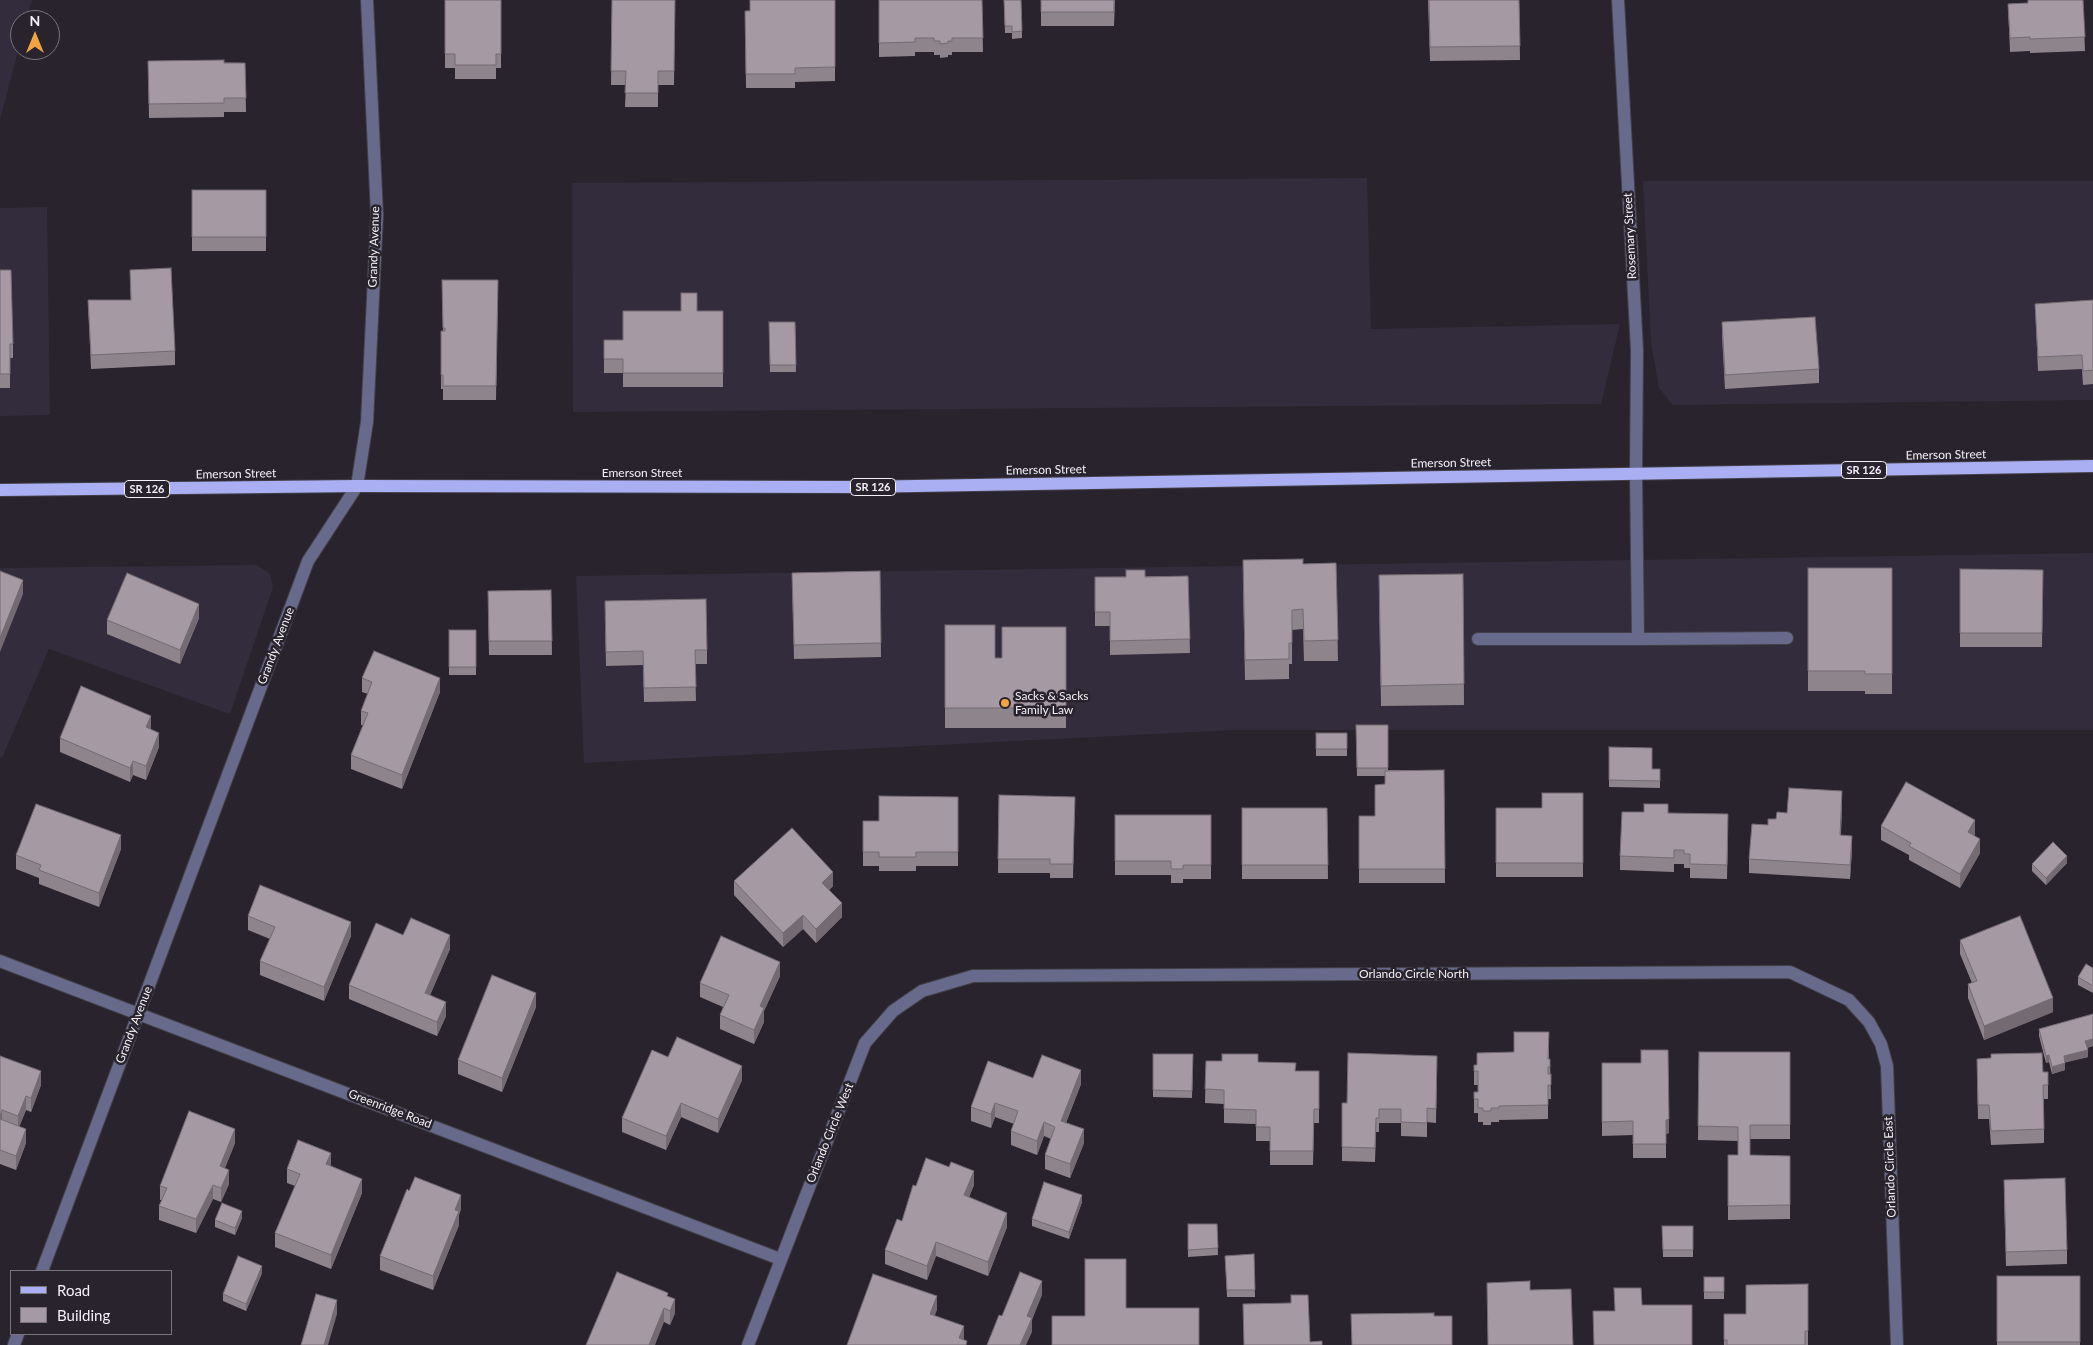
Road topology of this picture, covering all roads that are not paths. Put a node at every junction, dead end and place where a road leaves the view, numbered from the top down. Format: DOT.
graph roads {
  1 [pos="367,0"];
  2 [pos="1618,0"];
  3 [pos="2093,466"];
  4 [pos="1636,473"];
  5 [pos="358,486"];
  6 [pos="0,490"];
  7 [pos="1788,638"];
  8 [pos="1638,639"];
  9 [pos="1478,640"];
  10 [pos="0,961"];
  11 [pos="972,976"];
  12 [pos="1850,1000"];
  13 [pos="138,1013"];
  14 [pos="780,1259"];
  15 [pos="42,1270"];
  16 [pos="748,1345"];
  17 [pos="1897,1345"];
  1 -- 5 [label="street, Grandy Avenue"];
  2 -- 4 [label="street, Rosemary Street"];
  3 -- 4 [label="main road, Emerson Street / SR 126"];
  4 -- 5 [label="main road, Emerson Street / SR 126"];
  4 -- 8 [label="street, Rosemary Street"];
  5 -- 6 [label="main road, Emerson Street / SR 126"];
  5 -- 13 [label="street, Grandy Avenue"];
  7 -- 8 [label="street"];
  8 -- 9 [label="street"];
  10 -- 13 [label="street, Greenridge Road"];
  11 -- 12 [label="street, Orlando Circle North"];
  11 -- 14 [label="street, Orlando Circle West"];
  12 -- 17 [label="street, Orlando Circle East"];
  13 -- 14 [label="street, Greenridge Road"];
  13 -- 15 [label="street, Grandy Avenue"];
  14 -- 16 [label="street, Orlando Circle West"];
}
